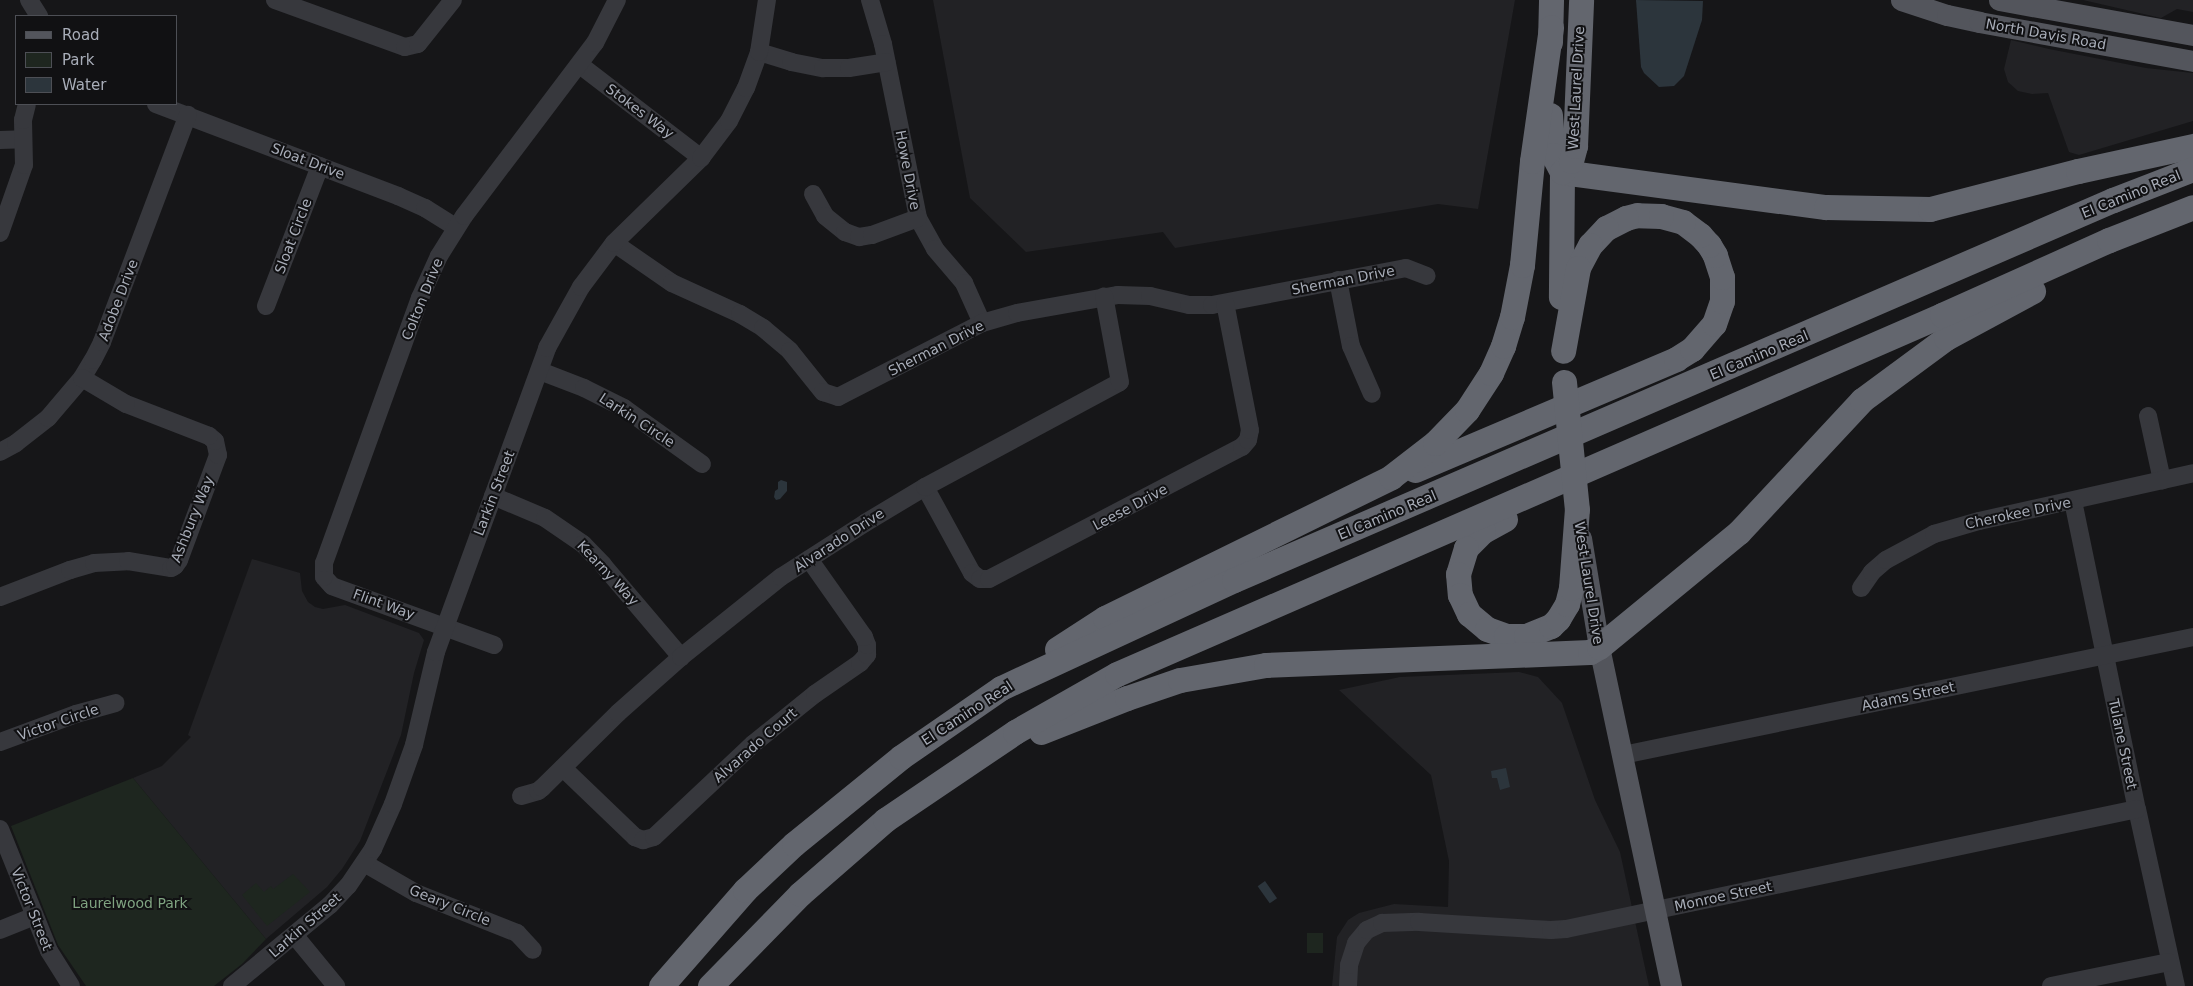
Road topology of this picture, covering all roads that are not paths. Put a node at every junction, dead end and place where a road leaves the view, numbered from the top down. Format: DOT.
graph roads {
  1 [pos="29,0"];
  2 [pos="275,0"];
  3 [pos="453,0"];
  4 [pos="616,0"];
  5 [pos="767,0"];
  6 [pos="870,0"];
  7 [pos="1551,0"];
  8 [pos="1581,0"];
  9 [pos="1901,0"];
  10 [pos="1999,0"];
  11 [pos="38,15"];
  12 [pos="1550,27"];
  13 [pos="2193,35"];
  14 [pos="759,52"];
  15 [pos="2193,61"];
  16 [pos="887,62"];
  17 [pos="580,64"];
  18 [pos="27,105"];
  19 [pos="159,105"];
  20 [pos="188,115"];
  21 [pos="23,139"];
  22 [pos="0,140"];
  23 [pos="2193,146"];
  24 [pos="701,158"];
  25 [pos="320,166"];
  26 [pos="2193,170"];
  27 [pos="1562,172"];
  28 [pos="813,194"];
  29 [pos="2193,207"];
  30 [pos="918,218"];
  31 [pos="456,227"];
  32 [pos="0,233"];
  33 [pos="2109,240"];
  34 [pos="614,243"];
  35 [pos="1427,276"];
  36 [pos="1338,280"];
  37 [pos="1104,296"];
  38 [pos="1225,303"];
  39 [pos="266,306"];
  40 [pos="982,323"];
  41 [pos="1563,351"];
  42 [pos="540,371"];
  43 [pos="82,378"];
  44 [pos="1372,394"];
  45 [pos="2148,416"];
  46 [pos="0,452"];
  47 [pos="1604,462"];
  48 [pos="702,464"];
  49 [pos="2193,473"];
  50 [pos="2162,480"];
  51 [pos="925,487"];
  52 [pos="1355,495"];
  53 [pos="493,496"];
  54 [pos="2073,501"];
  55 [pos="1577,509"];
  56 [pos="809,559"];
  57 [pos="325,580"];
  58 [pos="1861,588"];
  59 [pos="0,597"];
  60 [pos="445,626"];
  61 [pos="2193,637"];
  62 [pos="494,645"];
  63 [pos="1599,647"];
  64 [pos="681,656"];
  65 [pos="2105,656"];
  66 [pos="1001,688"];
  67 [pos="116,703"];
  68 [pos="0,742"];
  69 [pos="1623,756"];
  70 [pos="563,768"];
  71 [pos="949,776"];
  72 [pos="521,796"];
  73 [pos="2137,809"];
  74 [pos="0,829"];
  75 [pos="364,863"];
  76 [pos="1655,910"];
  77 [pos="34,916"];
  78 [pos="0,930"];
  79 [pos="295,936"];
  80 [pos="533,950"];
  81 [pos="2169,962"];
  82 [pos="70,986"];
  83 [pos="232,986"];
  84 [pos="336,986"];
  85 [pos="661,986"];
  86 [pos="710,986"];
  87 [pos="1348,986"];
  88 [pos="1671,986"];
  89 [pos="2051,986"];
  90 [pos="2176,986"];
  1 -- 11 [label="street"];
  2 -- 3 [label="street"];
  4 -- 17 [label="street, Colton Drive"];
  5 -- 14 [label="street, Larkin Street"];
  6 -- 16 [label="street, Howe Drive"];
  7 -- 12 [label="highway, West Laurel Drive"];
  8 -- 27 [label="highway, West Laurel Drive"];
  9 -- 15 [label="main road, North Davis Road"];
  10 -- 13 [label="main road, North Davis Road"];
  12 -- 27 [label="highway, West Laurel Drive"];
  12 -- 52 [label="highway"];
  14 -- 16 [label="street"];
  14 -- 24 [label="street, Larkin Street"];
  16 -- 30 [label="street, Howe Drive"];
  17 -- 24 [label="street, Stokes Way"];
  17 -- 31 [label="street, Colton Drive"];
  18 -- 21 [label="street"];
  19 -- 20 [label="street, Sloat Drive"];
  20 -- 25 [label="street, Sloat Drive"];
  20 -- 43 [label="street, Adobe Drive"];
  21 -- 22 [label="street"];
  21 -- 32 [label="street"];
  23 -- 27 [label="highway"];
  24 -- 34 [label="street, Larkin Street"];
  25 -- 31 [label="street, Sloat Drive"];
  25 -- 39 [label="street, Sloat Circle"];
  26 -- 66 [label="highway, El Camino Real"];
  27 -- 41 [label="highway, West Laurel Drive"];
  28 -- 30 [label="street"];
  29 -- 33 [label="highway"];
  30 -- 40 [label="street, Howe Drive"];
  31 -- 57 [label="street, Colton Drive"];
  33 -- 47 [label="highway"];
  33 -- 63 [label="highway"];
  34 -- 40 [label="street, Sherman Drive"];
  34 -- 42 [label="street, Larkin Street"];
  35 -- 36 [label="street, Sherman Drive"];
  36 -- 38 [label="street, Sherman Drive"];
  36 -- 44 [label="street"];
  37 -- 38 [label="street, Sherman Drive"];
  37 -- 40 [label="street, Sherman Drive"];
  37 -- 51 [label="street, Alvarado Drive"];
  38 -- 51 [label="street, Leese Drive"];
  41 -- 52 [label="highway"];
  41 -- 55 [label="highway, West Laurel Drive, bridge"];
  42 -- 48 [label="street, Larkin Circle"];
  42 -- 53 [label="street, Larkin Street"];
  43 -- 46 [label="street, Adobe Drive"];
  43 -- 59 [label="street, Ashbury Way"];
  45 -- 50 [label="street"];
  47 -- 55 [label="highway"];
  47 -- 71 [label="highway"];
  49 -- 50 [label="street, Cherokee Drive"];
  50 -- 54 [label="street, Cherokee Drive"];
  51 -- 56 [label="street, Alvarado Drive"];
  52 -- 66 [label="highway"];
  53 -- 60 [label="street, Larkin Street"];
  53 -- 64 [label="street, Kearny Way"];
  54 -- 58 [label="street, Cherokee Drive"];
  54 -- 65 [label="street, Tulane Street"];
  55 -- 63 [label="main road, West Laurel Drive"];
  56 -- 64 [label="street, Alvarado Drive"];
  56 -- 70 [label="street, Alvarado Court"];
  57 -- 60 [label="street, Flint Way"];
  60 -- 62 [label="street, Flint Way"];
  60 -- 75 [label="street, Larkin Street"];
  61 -- 65 [label="street, Adams Street"];
  63 -- 69 [label="main road, West Laurel Drive"];
  63 -- 71 [label="highway"];
  64 -- 70 [label="street, Alvarado Drive"];
  65 -- 69 [label="street, Adams Street"];
  65 -- 73 [label="street, Tulane Street"];
  66 -- 85 [label="highway, El Camino Real"];
  67 -- 68 [label="street, Victor Circle"];
  69 -- 76 [label="main road, West Laurel Drive"];
  70 -- 72 [label="street, Alvarado Drive"];
  71 -- 86 [label="highway"];
  73 -- 76 [label="street, Monroe Street"];
  73 -- 81 [label="street, Tulane Street"];
  74 -- 77 [label="street, Victor Street"];
  75 -- 79 [label="street, Larkin Street"];
  75 -- 80 [label="street, Geary Circle"];
  76 -- 87 [label="street, Monroe Street"];
  76 -- 88 [label="main road, West Laurel Drive"];
  77 -- 78 [label="street"];
  77 -- 82 [label="street, Victor Street"];
  79 -- 83 [label="street, Larkin Street"];
  79 -- 84 [label="street"];
  81 -- 89 [label="street"];
  81 -- 90 [label="street, Tulane Street"];
}
